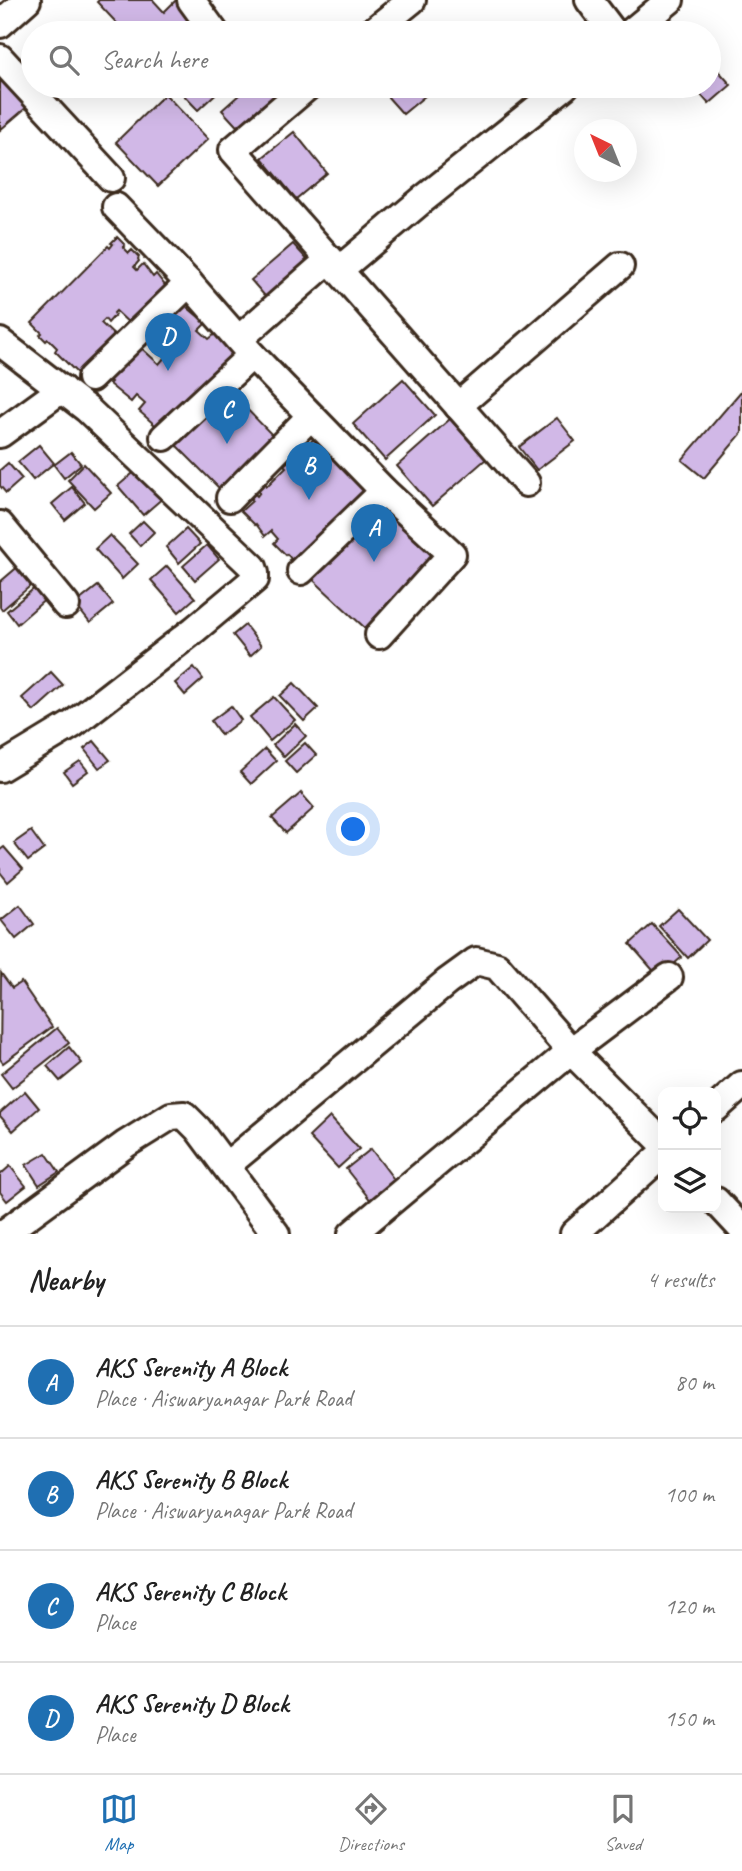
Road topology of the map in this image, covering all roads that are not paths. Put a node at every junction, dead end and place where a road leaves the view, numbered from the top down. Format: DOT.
graph roads {
  1 [pos="27,0"];
  2 [pos="191,0"];
  3 [pos="412,0"];
  4 [pos="589,0"];
  5 [pos="670,0"];
  6 [pos="206,21"];
  7 [pos="386,21"];
  8 [pos="605,21"];
  9 [pos="645,21"];
  10 [pos="0,24"];
  11 [pos="0,58"];
  12 [pos="21,81"];
  13 [pos="37,98"];
  14 [pos="293,98"];
  15 [pos="550,98"];
  16 [pos="111,178"];
  17 [pos="116,207"];
  18 [pos="335,265"];
  19 [pos="620,266"];
  20 [pos="189,283"];
  21 [pos="0,342"];
  22 [pos="245,347"];
  23 [pos="90,378"];
  24 [pos="62,389"];
  25 [pos="458,406"];
  26 [pos="311,416"];
  27 [pos="0,434"];
  28 [pos="164,437"];
  29 [pos="526,483"];
  30 [pos="384,491"];
  31 [pos="230,498"];
  32 [pos="0,525"];
  33 [pos="301,571"];
  34 [pos="66,605"];
  35 [pos="379,635"];
  36 [pos="0,768"];
  37 [pos="670,977"];
  38 [pos="571,1051"];
  39 [pos="742,1085"];
  40 [pos="721,1104"];
  41 [pos="658,1138"];
  42 [pos="658,1158"];
  43 [pos="226,1166"];
  44 [pos="721,1206"];
  45 [pos="742,1229"];
  46 [pos="4,1234"];
  47 [pos="276,1234"];
  48 [pos="352,1234"];
  49 [pos="574,1234"];
  1 -- 10 [label="street"];
  2 -- 6 [label="street"];
  3 -- 7 [label="street"];
  4 -- 8 [label="street"];
  5 -- 9 [label="street"];
  11 -- 12 [label="street"];
  13 -- 16 [label="street"];
  14 -- 18 [label="street"];
  15 -- 18 [label="street"];
  17 -- 20 [label="street"];
  18 -- 22 [label="street"];
  18 -- 25 [label="street"];
  19 -- 25 [label="street"];
  20 -- 22 [label="street"];
  20 -- 23 [label="street"];
  21 -- 24 [label="street"];
  22 -- 26 [label="street"];
  22 -- 28 [label="street"];
  24 -- 27 [label="street"];
  24 -- 36 [label="street"];
  25 -- 29 [label="street"];
  26 -- 30 [label="street"];
  26 -- 31 [label="street"];
  30 -- 33 [label="street"];
  30 -- 35 [label="street"];
  32 -- 34 [label="street"];
  37 -- 38 [label="street"];
  38 -- 41 [label="street"];
  38 -- 43 [label="street"];
  38 -- 48 [label="street"];
  39 -- 40 [label="street"];
  42 -- 49 [label="street"];
  43 -- 46 [label="street"];
  43 -- 47 [label="street"];
  44 -- 45 [label="street"];
}
